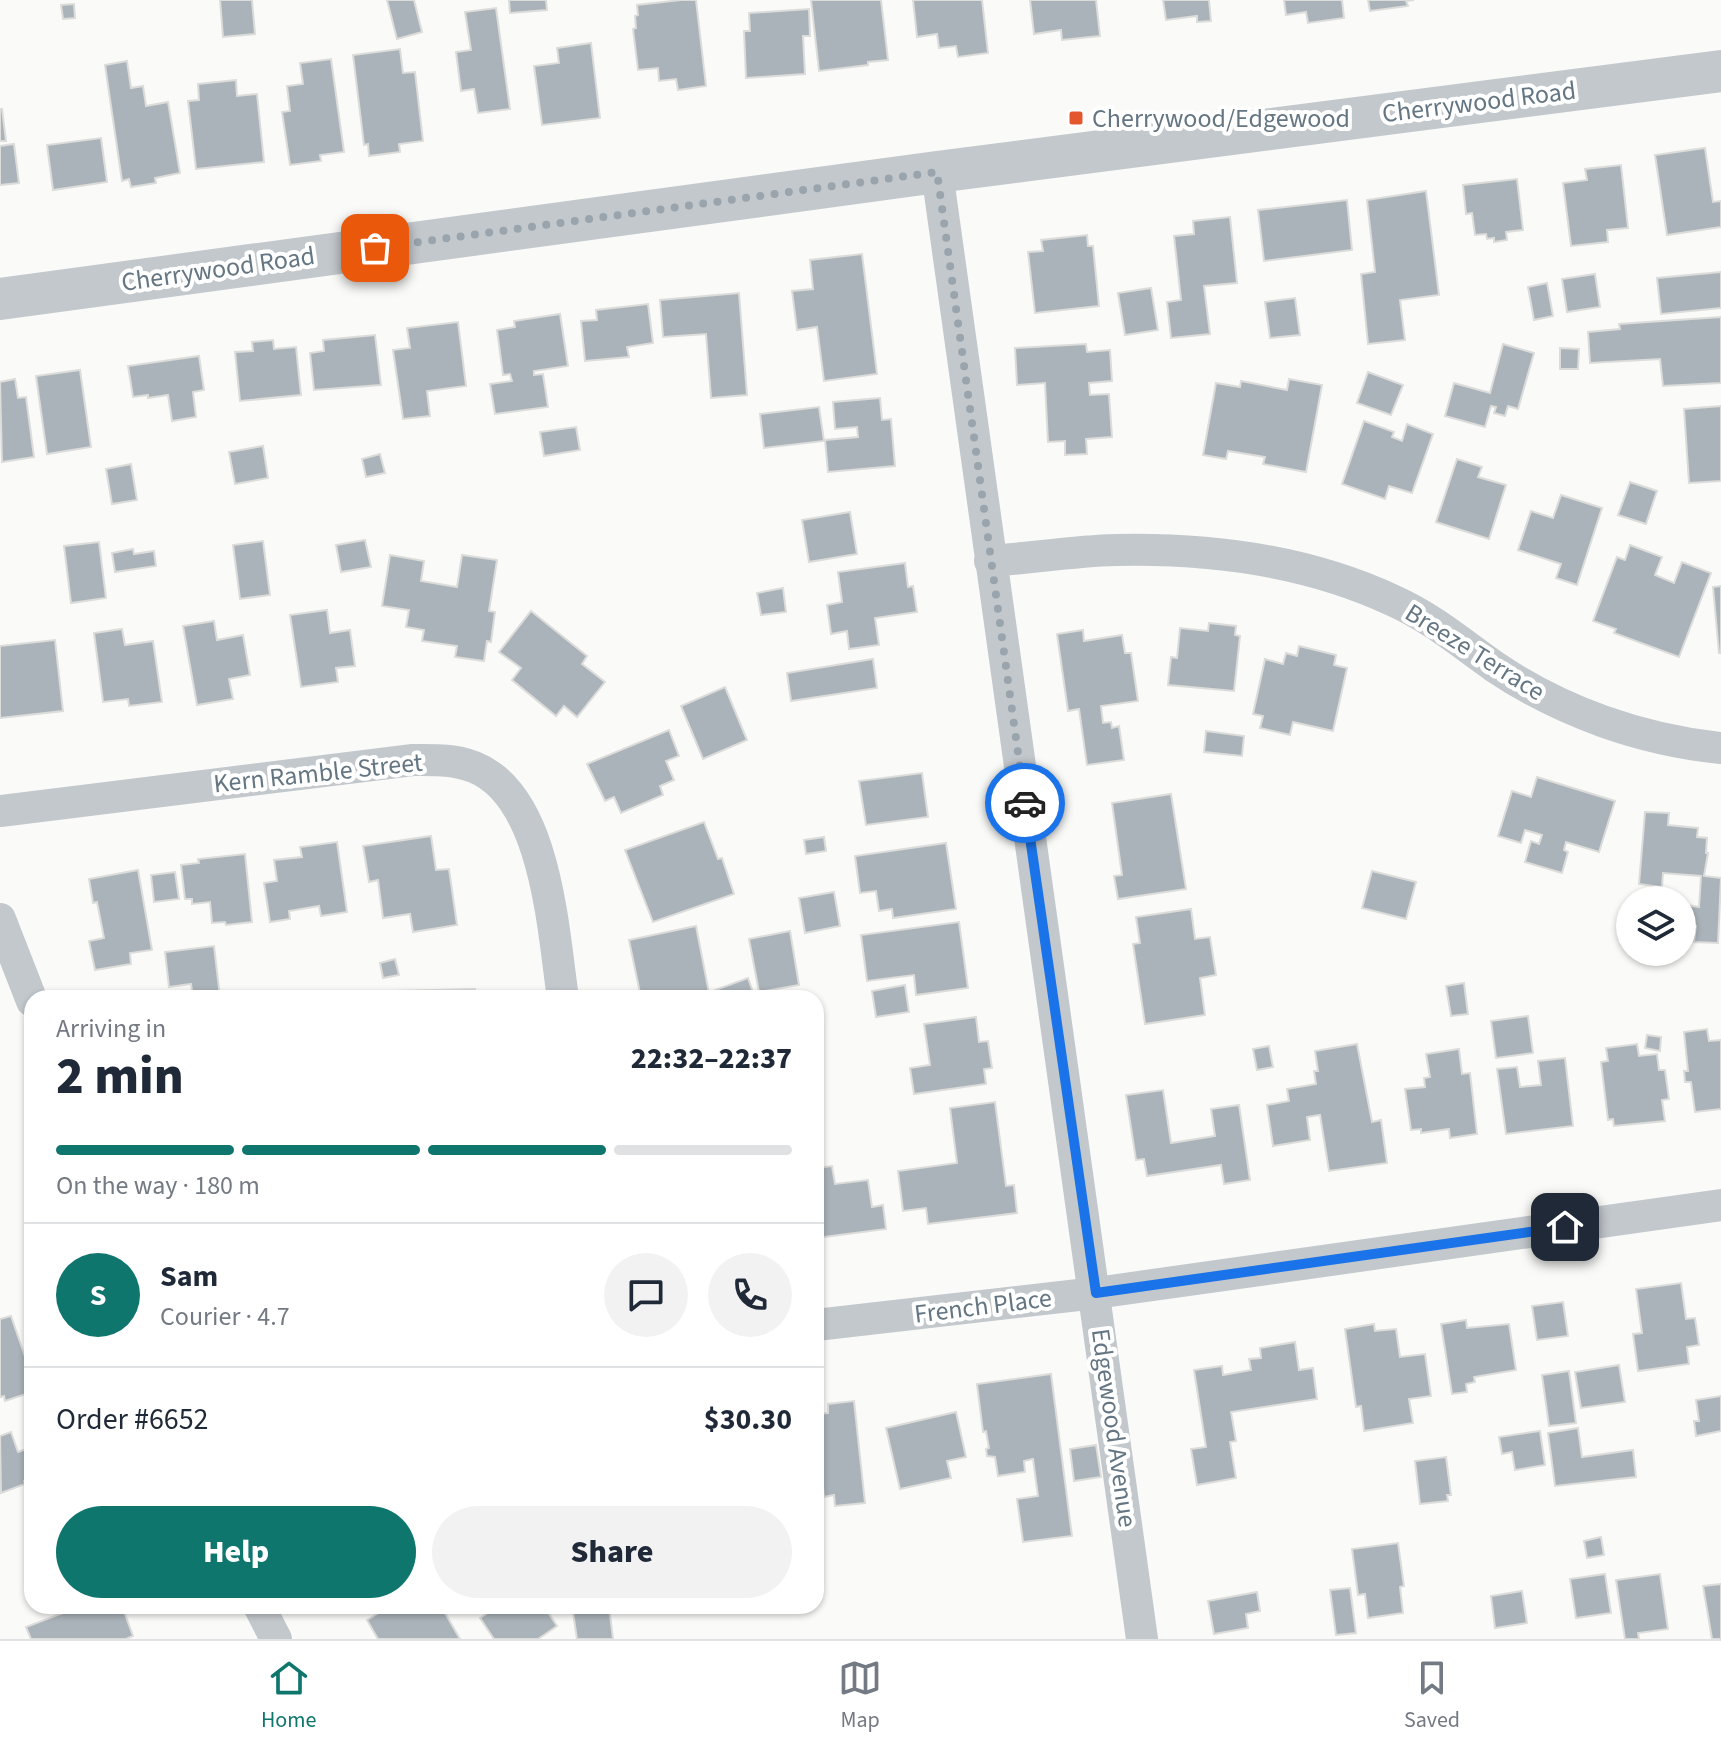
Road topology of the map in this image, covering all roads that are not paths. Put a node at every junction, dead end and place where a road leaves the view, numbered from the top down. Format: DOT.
graph roads {
  1 [pos="1721,71"];
  2 [pos="937,172"];
  3 [pos="0,299"];
  4 [pos="990,561"];
  5 [pos="1721,748"];
  6 [pos="0,811"];
  7 [pos="0,919"];
  8 [pos="28,990"];
  9 [pos="562,990"];
  10 [pos="1721,1205"];
  11 [pos="1096,1293"];
  12 [pos="824,1324"];
  13 [pos="263,1614"];
  14 [pos="276,1639"];
  15 [pos="1142,1639"];
  1 -- 2 [label="street, Cherrywood Road"];
  2 -- 3 [label="street, Cherrywood Road"];
  2 -- 4 [label="street, Edgewood Avenue"];
  4 -- 5 [label="street, Breeze Terrace"];
  4 -- 11 [label="street, Edgewood Avenue"];
  6 -- 9 [label="street, Kern Ramble Street"];
  7 -- 8 [label="street"];
  10 -- 11 [label="street, French Place"];
  11 -- 12 [label="street, French Place"];
  11 -- 15 [label="street, Edgewood Avenue"];
  13 -- 14 [label="street"];
}
